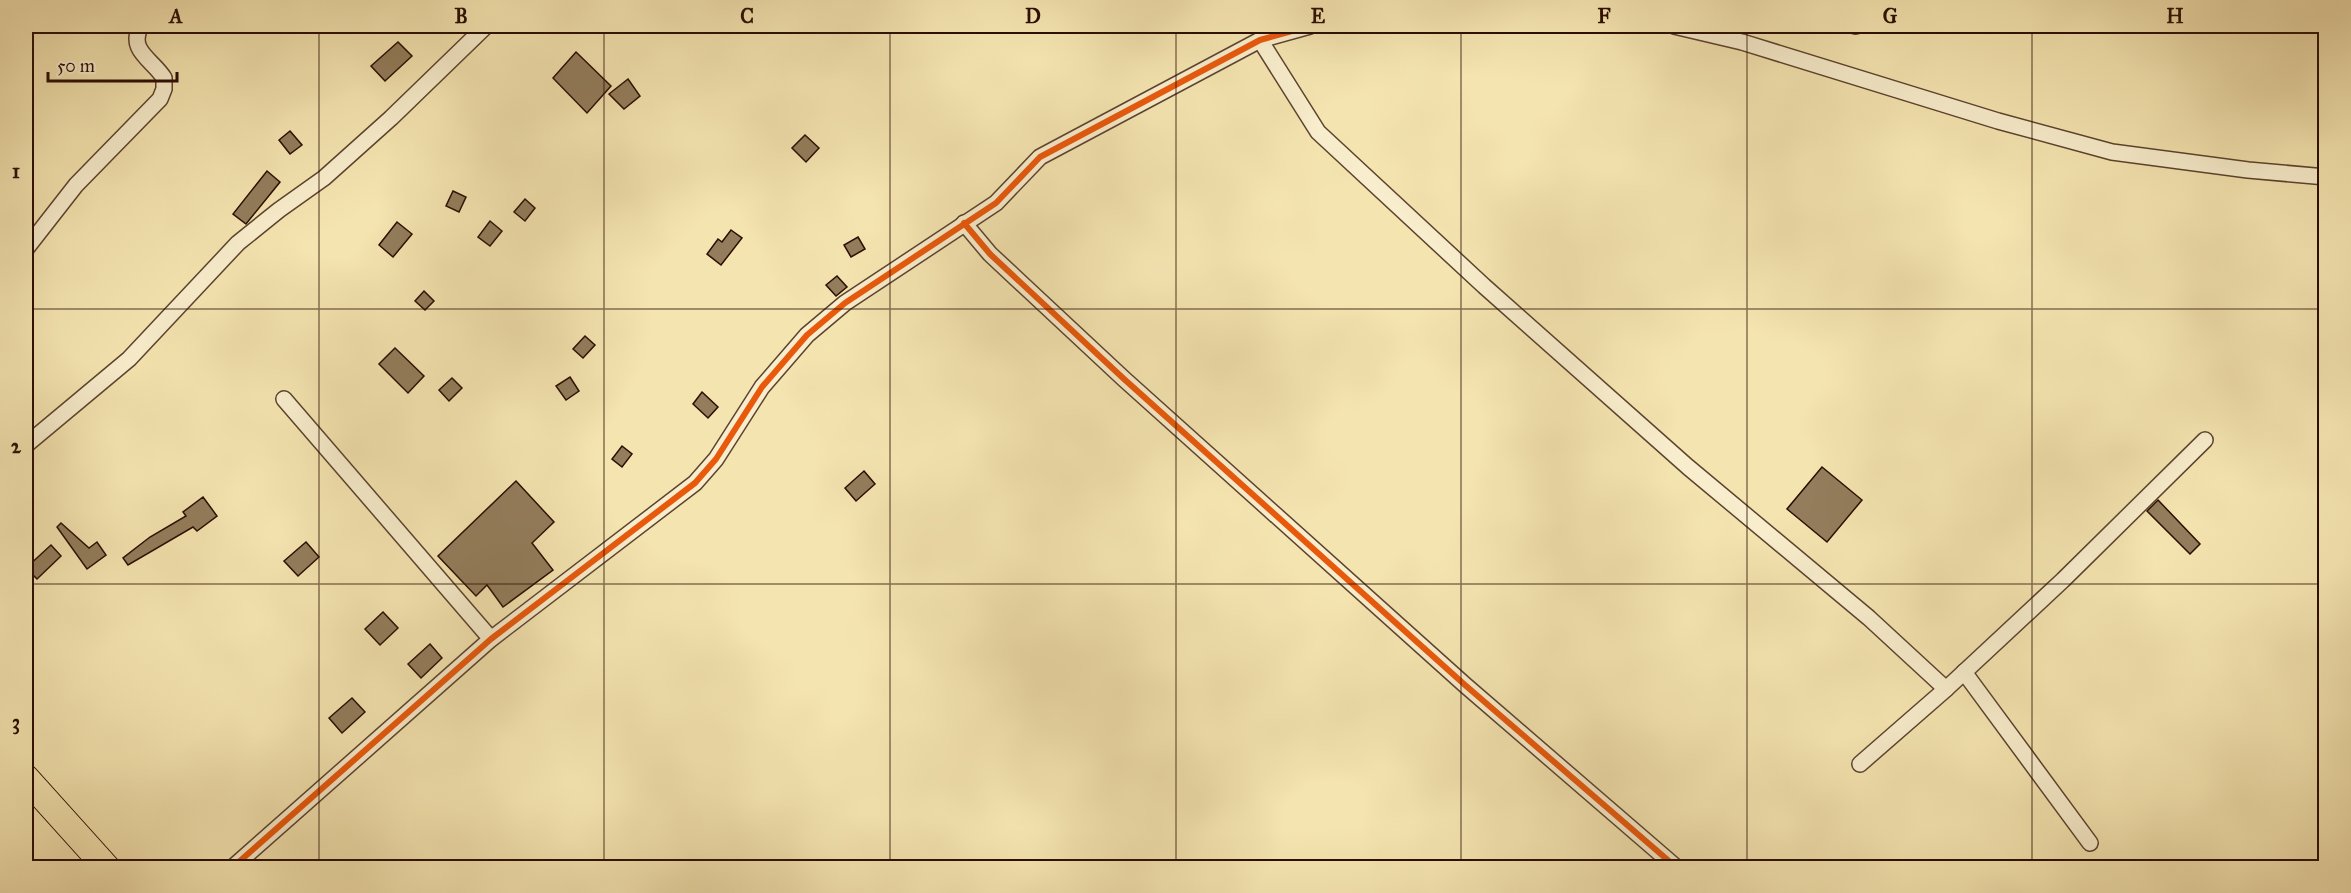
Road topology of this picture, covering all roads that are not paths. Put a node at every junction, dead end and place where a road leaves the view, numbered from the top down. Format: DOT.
graph roads {
  1 [pos="141,26"];
  2 [pos="486,26"];
  3 [pos="1310,26"];
  4 [pos="1674,26"];
  5 [pos="1260,40"];
  6 [pos="2325,177"];
  7 [pos="964,223"];
  8 [pos="26,249"];
  9 [pos="284,399"];
  10 [pos="2205,440"];
  11 [pos="26,445"];
  12 [pos="490,639"];
  13 [pos="1964,672"];
  14 [pos="1946,689"];
  15 [pos="1860,764"];
  16 [pos="26,778"];
  17 [pos="2090,843"];
  18 [pos="107,867"];
  19 [pos="232,867"];
  20 [pos="1677,867"];
  1 -- 8 [label="street"];
  2 -- 11 [label="street"];
  3 -- 5 [label="street"];
  4 -- 6 [label="street"];
  5 -- 7 [label="street"];
  5 -- 14 [label="street"];
  7 -- 12 [label="street"];
  7 -- 20 [label="street"];
  9 -- 12 [label="street"];
  10 -- 13 [label="street"];
  12 -- 19 [label="street"];
  13 -- 14 [label="street"];
  13 -- 17 [label="street"];
  14 -- 15 [label="street"];
  16 -- 18 [label="highway"];
}
